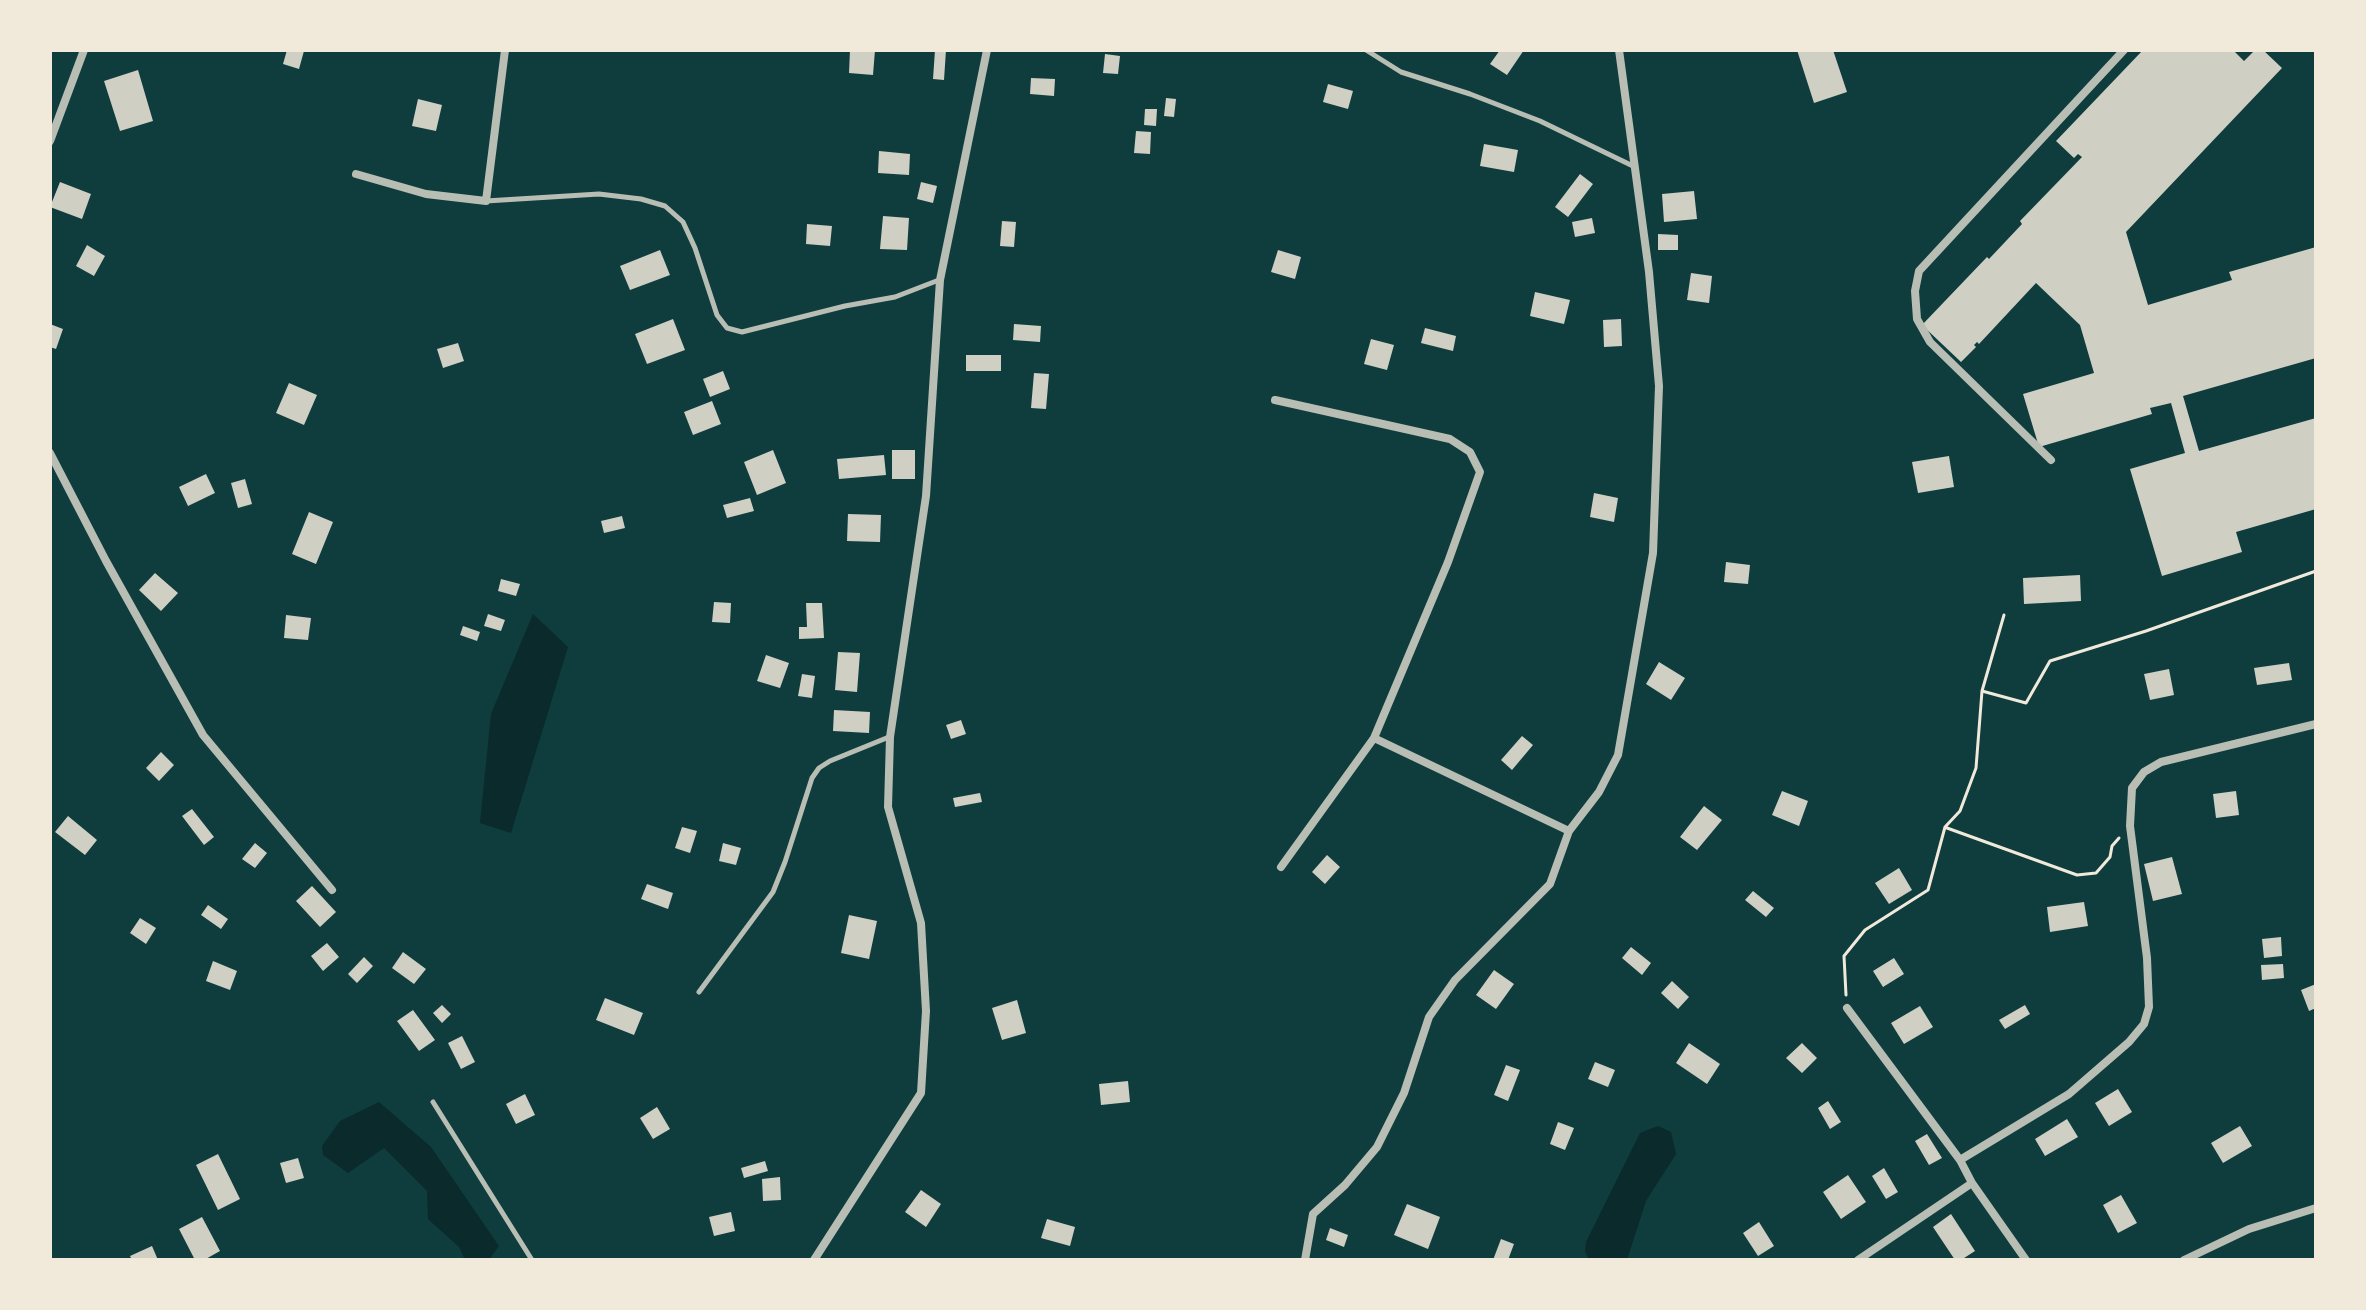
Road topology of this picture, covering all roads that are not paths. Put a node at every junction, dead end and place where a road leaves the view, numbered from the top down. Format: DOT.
graph roads {
  1 [pos="84,50"];
  2 [pos="505,50"];
  3 [pos="987,50"];
  4 [pos="1366,50"];
  5 [pos="1619,50"];
  6 [pos="2124,50"];
  7 [pos="50,141"];
  8 [pos="1635,167"];
  9 [pos="356,174"];
  10 [pos="486,201"];
  11 [pos="940,280"];
  12 [pos="1275,400"];
  13 [pos="50,453"];
  14 [pos="2051,460"];
  15 [pos="2316,724"];
  16 [pos="890,737"];
  17 [pos="1374,738"];
  18 [pos="1569,831"];
  19 [pos="1281,867"];
  20 [pos="332,890"];
  21 [pos="699,992"];
  22 [pos="1847,1008"];
  23 [pos="433,1102"];
  24 [pos="1960,1160"];
  25 [pos="1972,1183"];
  26 [pos="2316,1208"];
  27 [pos="532,1260"];
  28 [pos="814,1260"];
  29 [pos="1305,1260"];
  30 [pos="1858,1260"];
  31 [pos="2026,1260"];
  32 [pos="2184,1260"];
  1 -- 7 [label="street"];
  2 -- 10 [label="street"];
  3 -- 11 [label="street"];
  4 -- 8 [label="lane"];
  5 -- 8 [label="street"];
  6 -- 14 [label="street"];
  8 -- 18 [label="street"];
  9 -- 10 [label="street"];
  10 -- 11 [label="lane"];
  11 -- 16 [label="street"];
  12 -- 17 [label="street"];
  13 -- 20 [label="street"];
  15 -- 24 [label="street"];
  16 -- 21 [label="lane"];
  16 -- 28 [label="street"];
  17 -- 18 [label="street"];
  17 -- 19 [label="street"];
  18 -- 29 [label="street"];
  22 -- 24 [label="street"];
  23 -- 27 [label="lane"];
  24 -- 25 [label="street"];
  25 -- 30 [label="street"];
  25 -- 31 [label="street"];
  26 -- 32 [label="street"];
}
